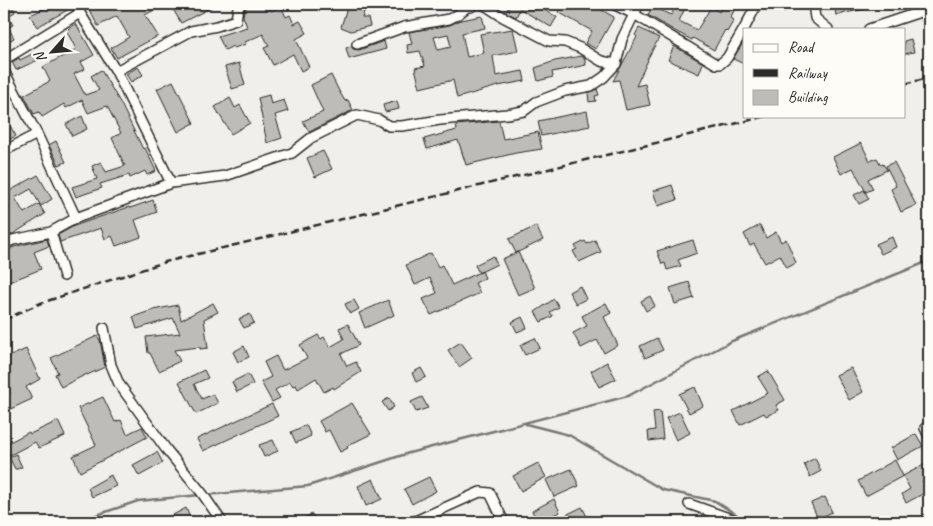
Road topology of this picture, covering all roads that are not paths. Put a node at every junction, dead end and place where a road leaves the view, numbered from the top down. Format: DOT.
graph roads {
  1 [pos="76,4"];
  2 [pos="242,4"];
  3 [pos="473,4"];
  4 [pos="483,4"];
  5 [pos="613,4"];
  6 [pos="640,4"];
  7 [pos="757,4"];
  8 [pos="816,4"];
  9 [pos="929,9"];
  10 [pos="80,13"];
  11 [pos="634,14"];
  12 [pos="745,28"];
  13 [pos="827,28"];
  14 [pos="872,28"];
  15 [pos="743,31"];
  16 [pos="357,44"];
  17 [pos="4,60"];
  18 [pos="616,64"];
  19 [pos="4,71"];
  20 [pos="116,71"];
  21 [pos="36,134"];
  22 [pos="4,151"];
  23 [pos="171,183"];
  24 [pos="76,218"];
  25 [pos="51,232"];
  26 [pos="4,244"];
  27 [pos="64,276"];
  28 [pos="104,328"];
  29 [pos="689,504"];
  30 [pos="222,522"];
  31 [pos="413,522"];
  32 [pos="504,522"];
  33 [pos="740,522"];
  1 -- 10 [label="street"];
  2 -- 20 [label="street"];
  3 -- 16 [label="street"];
  4 -- 18 [label="street"];
  5 -- 11 [label="street"];
  6 -- 11 [label="street"];
  7 -- 12 [label="street"];
  8 -- 13 [label="street"];
  9 -- 14 [label="street"];
  10 -- 17 [label="street"];
  10 -- 20 [label="street"];
  11 -- 15 [label="street"];
  11 -- 18 [label="street"];
  18 -- 23 [label="street"];
  19 -- 21 [label="street"];
  20 -- 23 [label="street"];
  21 -- 22 [label="street"];
  21 -- 24 [label="street"];
  23 -- 24 [label="street"];
  24 -- 25 [label="street"];
  25 -- 26 [label="street"];
  25 -- 27 [label="street"];
  28 -- 30 [label="street"];
  29 -- 33 [label="street"];
  31 -- 32 [label="street"];
}
